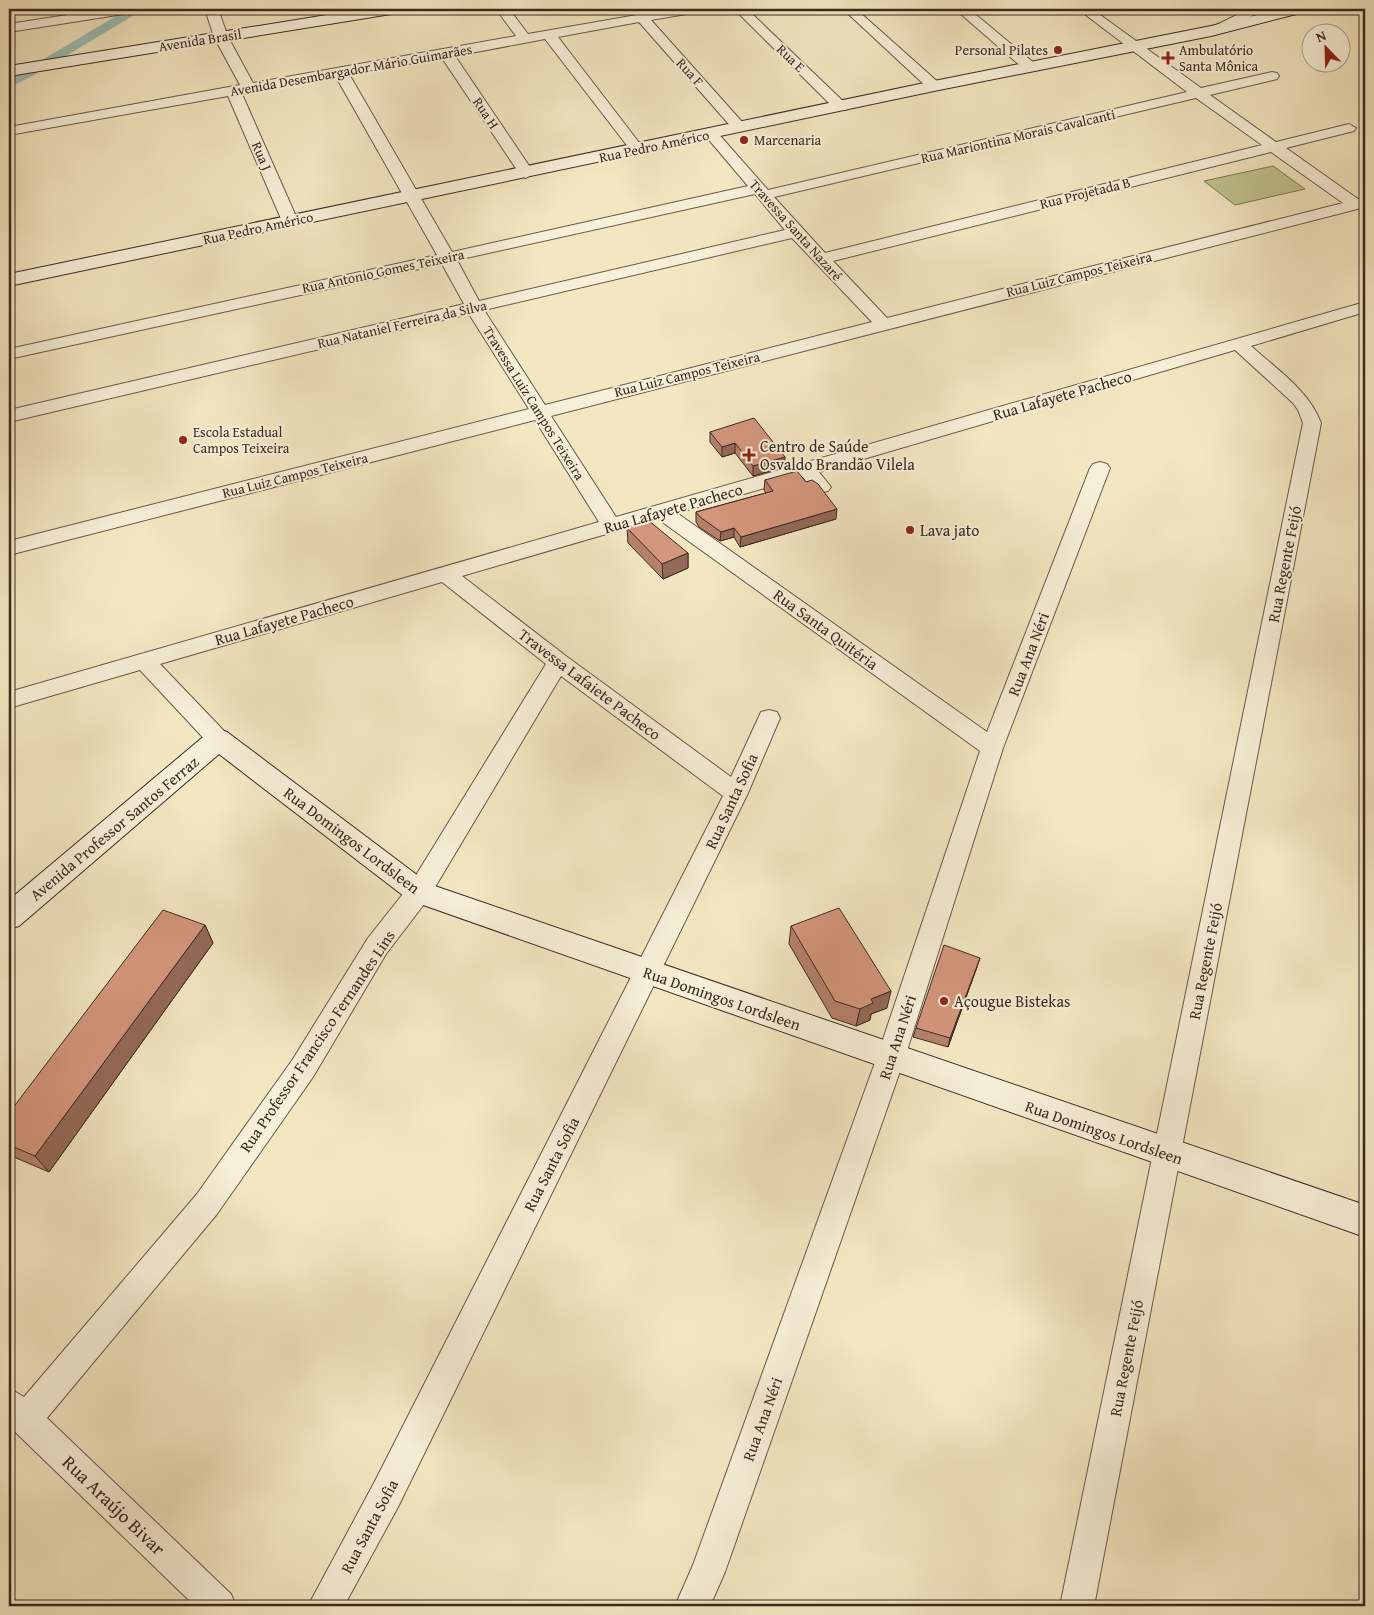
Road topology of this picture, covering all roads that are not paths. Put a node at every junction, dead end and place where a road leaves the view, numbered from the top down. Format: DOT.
graph roads {
  1 [pos="128,9"];
  2 [pos="211,9"];
  3 [pos="391,9"];
  4 [pos="502,9"];
  5 [pos="692,9"];
  6 [pos="740,9"];
  7 [pos="849,9"];
  8 [pos="961,9"];
  9 [pos="1084,9"];
  10 [pos="1259,9"];
  11 [pos="1299,9"];
  12 [pos="98,11"];
  13 [pos="642,18"];
  14 [pos="9,28"];
  15 [pos="1211,31"];
  16 [pos="549,35"];
  17 [pos="221,36"];
  18 [pos="525,39"];
  19 [pos="1135,47"];
  20 [pos="446,53"];
  21 [pos="1029,66"];
  22 [pos="9,71"];
  23 [pos="340,71"];
  24 [pos="1272,76"];
  25 [pos="934,86"];
  26 [pos="241,89"];
  27 [pos="1199,94"];
  28 [pos="842,107"];
  29 [pos="738,126"];
  30 [pos="1349,128"];
  31 [pos="9,131"];
  32 [pos="711,134"];
  33 [pos="1271,146"];
  34 [pos="637,149"];
  35 [pos="526,173"];
  36 [pos="761,192"];
  37 [pos="413,196"];
  38 [pos="1360,203"];
  39 [pos="290,221"];
  40 [pos="796,232"];
  41 [pos="446,257"];
  42 [pos="821,259"];
  43 [pos="9,280"];
  44 [pos="474,307"];
  45 [pos="1365,307"];
  46 [pos="883,324"];
  47 [pos="1239,344"];
  48 [pos="9,354"];
  49 [pos="540,412"];
  50 [pos="9,416"];
  51 [pos="1100,468"];
  52 [pos="807,469"];
  53 [pos="821,487"];
  54 [pos="661,511"];
  55 [pos="611,526"];
  56 [pos="9,548"];
  57 [pos="445,574"];
  58 [pos="144,661"];
  59 [pos="558,662"];
  60 [pos="9,700"];
  61 [pos="769,718"];
  62 [pos="218,739"];
  63 [pos="992,748"];
  64 [pos="736,793"];
  65 [pos="419,892"];
  66 [pos="9,917"];
  67 [pos="648,972"];
  68 [pos="891,1057"];
  69 [pos="1167,1154"];
  70 [pos="1365,1221"];
  71 [pos="17,1412"];
  72 [pos="219,1606"];
  73 [pos="325,1606"];
  74 [pos="692,1606"];
  75 [pos="1077,1606"];
  1 -- 12 [label="street"];
  2 -- 17 [label="street, Rua J"];
  3 -- 17 [label="street, Avenida Brasil"];
  4 -- 18 [label="street"];
  5 -- 13 [label="street, Avenida Desembargador Mário Guimarães"];
  6 -- 28 [label="street, Rua E"];
  7 -- 25 [label="street"];
  8 -- 21 [label="street"];
  9 -- 19 [label="street"];
  10 -- 15 [label="street"];
  11 -- 15 [label="street, Rua Pedro Américo"];
  12 -- 14 [label="street"];
  13 -- 16 [label="street, Avenida Desembargador Mário Guimarães"];
  13 -- 29 [label="street, Rua F"];
  15 -- 19 [label="street, Rua Pedro Américo"];
  16 -- 18 [label="street, Avenida Desembargador Mário Guimarães"];
  16 -- 34 [label="street"];
  17 -- 22 [label="street, Avenida Brasil"];
  17 -- 26 [label="street, Rua J"];
  18 -- 20 [label="street, Avenida Desembargador Mário Guimarães"];
  19 -- 21 [label="street, Rua Pedro Américo"];
  19 -- 27 [label="street"];
  20 -- 23 [label="street, Avenida Desembargador Mário Guimarães"];
  20 -- 35 [label="street, Rua H"];
  21 -- 25 [label="street, Rua Pedro Américo"];
  23 -- 26 [label="street, Avenida Desembargador Mário Guimarães"];
  23 -- 37 [label="street, Travessa Luiz Campos Teixeira"];
  24 -- 27 [label="street, Rua Mariontina Morais Cavalcanti"];
  25 -- 28 [label="street, Rua Pedro Américo"];
  26 -- 31 [label="street, Avenida Desembargador Mário Guimarães"];
  26 -- 39 [label="street, Rua J"];
  27 -- 33 [label="street"];
  27 -- 36 [label="street, Rua Mariontina Morais Cavalcanti"];
  28 -- 29 [label="street, Rua Pedro Américo"];
  29 -- 32 [label="street, Rua Pedro Américo"];
  30 -- 33 [label="street, Rua Projetada B"];
  32 -- 34 [label="street, Rua Pedro Américo"];
  32 -- 36 [label="street, Travessa Santa Nazaré"];
  33 -- 38 [label="street"];
  33 -- 42 [label="street, Rua Projetada B"];
  34 -- 35 [label="street, Rua Pedro Américo"];
  35 -- 37 [label="street, Rua Pedro Américo"];
  36 -- 40 [label="street, Travessa Santa Nazaré"];
  36 -- 41 [label="street, Rua Antonio Gomes Teixeira"];
  37 -- 39 [label="street, Rua Pedro Américo"];
  37 -- 41 [label="street, Travessa Luiz Campos Teixeira"];
  38 -- 46 [label="street, Rua Luiz Campos Teixeira"];
  39 -- 43 [label="street, Rua Pedro Américo"];
  40 -- 42 [label="street, Travessa Santa Nazaré"];
  40 -- 44 [label="street, Rua Nataniel Ferreira da Silva"];
  41 -- 44 [label="street, Travessa Luiz Campos Teixeira"];
  41 -- 48 [label="street, Rua Antonio Gomes Teixeira"];
  42 -- 46 [label="street, Travessa Santa Nazaré"];
  44 -- 49 [label="street, Travessa Luiz Campos Teixeira"];
  44 -- 50 [label="street, Rua Nataniel Ferreira da Silva"];
  45 -- 47 [label="street, Rua Lafayete Pacheco"];
  46 -- 49 [label="street, Rua Luiz Campos Teixeira"];
  47 -- 52 [label="street, Rua Lafayete Pacheco"];
  47 -- 69 [label="street, Rua Regente Feijó"];
  49 -- 55 [label="street, Travessa Luiz Campos Teixeira"];
  49 -- 56 [label="street, Rua Luiz Campos Teixeira"];
  51 -- 63 [label="street, Rua Ana Néri"];
  52 -- 53 [label="street"];
  52 -- 54 [label="street, Rua Lafayete Pacheco"];
  54 -- 55 [label="street, Rua Lafayete Pacheco"];
  54 -- 63 [label="street, Rua Santa Quitéria"];
  55 -- 57 [label="street, Rua Lafayete Pacheco"];
  57 -- 58 [label="street, Rua Lafayete Pacheco"];
  57 -- 59 [label="street, Travessa Lafaiete Pacheco"];
  58 -- 60 [label="street, Rua Lafayete Pacheco"];
  58 -- 62 [label="street, Rua Domingos Lordsleen"];
  59 -- 64 [label="street, Travessa Lafaiete Pacheco"];
  59 -- 65 [label="street, Rua Professor Francisco Fernandes Lins"];
  61 -- 64 [label="street, Rua Santa Sofia"];
  62 -- 65 [label="street, Rua Domingos Lordsleen"];
  62 -- 66 [label="street, Avenida Professor Santos Ferraz"];
  63 -- 68 [label="street, Rua Ana Néri"];
  64 -- 67 [label="street, Rua Santa Sofia"];
  65 -- 67 [label="street, Rua Domingos Lordsleen"];
  65 -- 71 [label="street, Rua Professor Francisco Fernandes Lins"];
  67 -- 68 [label="street, Rua Domingos Lordsleen"];
  67 -- 73 [label="street, Rua Santa Sofia"];
  68 -- 69 [label="street, Rua Domingos Lordsleen"];
  68 -- 74 [label="street, Rua Ana Néri"];
  69 -- 70 [label="street, Rua Domingos Lordsleen"];
  69 -- 75 [label="street, Rua Regente Feijó"];
  71 -- 72 [label="street, Rua Araújo Bivar"];
}
